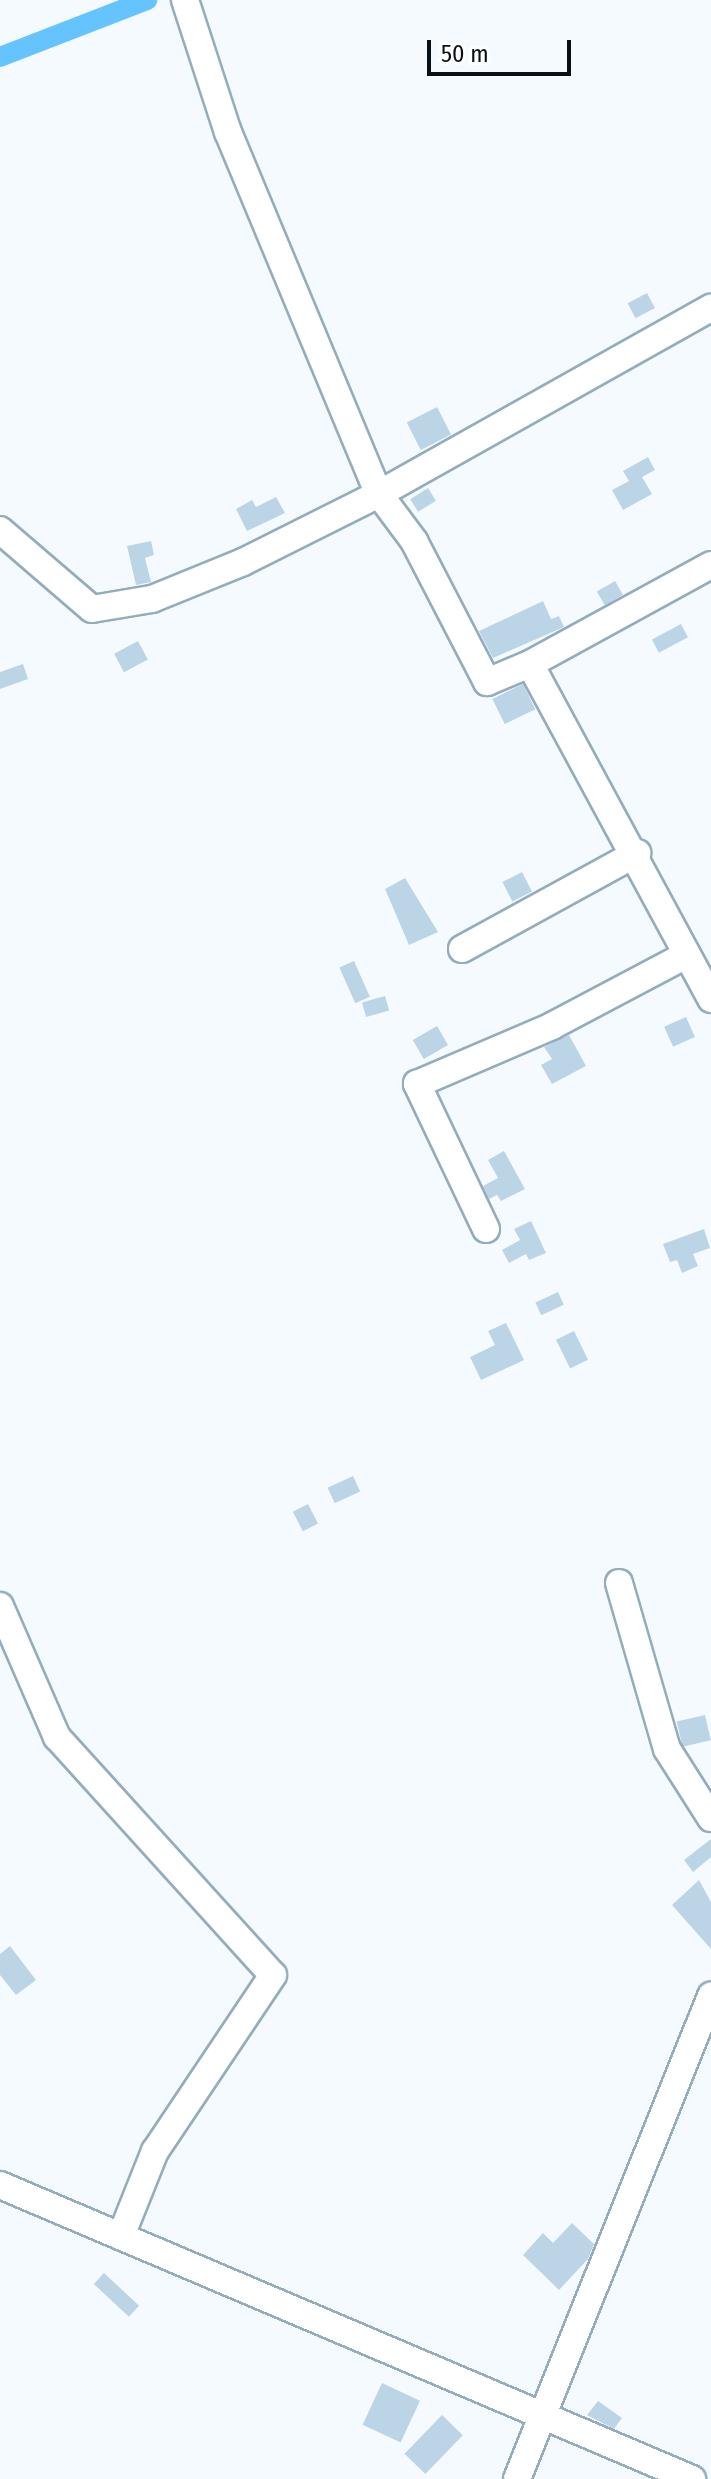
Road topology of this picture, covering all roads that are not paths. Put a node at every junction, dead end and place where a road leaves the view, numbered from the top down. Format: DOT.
graph roads {
  1 [pos="185,0"];
  2 [pos="711,308"];
  3 [pos="379,494"];
  4 [pos="0,530"];
  5 [pos="711,565"];
  6 [pos="530,664"];
  7 [pos="637,853"];
  8 [pos="462,949"];
  9 [pos="684,956"];
  10 [pos="711,999"];
  11 [pos="486,1229"];
  12 [pos="619,1583"];
  13 [pos="0,1606"];
  14 [pos="711,1818"];
  15 [pos="711,1996"];
  16 [pos="0,2185"];
  17 [pos="121,2236"];
  18 [pos="543,2415"];
  19 [pos="517,2479"];
  20 [pos="692,2479"];
  1 -- 3 [label="street"];
  2 -- 3 [label="street"];
  3 -- 4 [label="street"];
  3 -- 6 [label="street"];
  5 -- 6 [label="street"];
  6 -- 7 [label="street"];
  7 -- 8 [label="street"];
  7 -- 9 [label="street"];
  9 -- 10 [label="street"];
  9 -- 11 [label="street"];
  12 -- 14 [label="street"];
  13 -- 17 [label="street"];
  15 -- 18 [label="street"];
  16 -- 17 [label="street"];
  17 -- 18 [label="street"];
  18 -- 19 [label="street"];
  18 -- 20 [label="street"];
}
